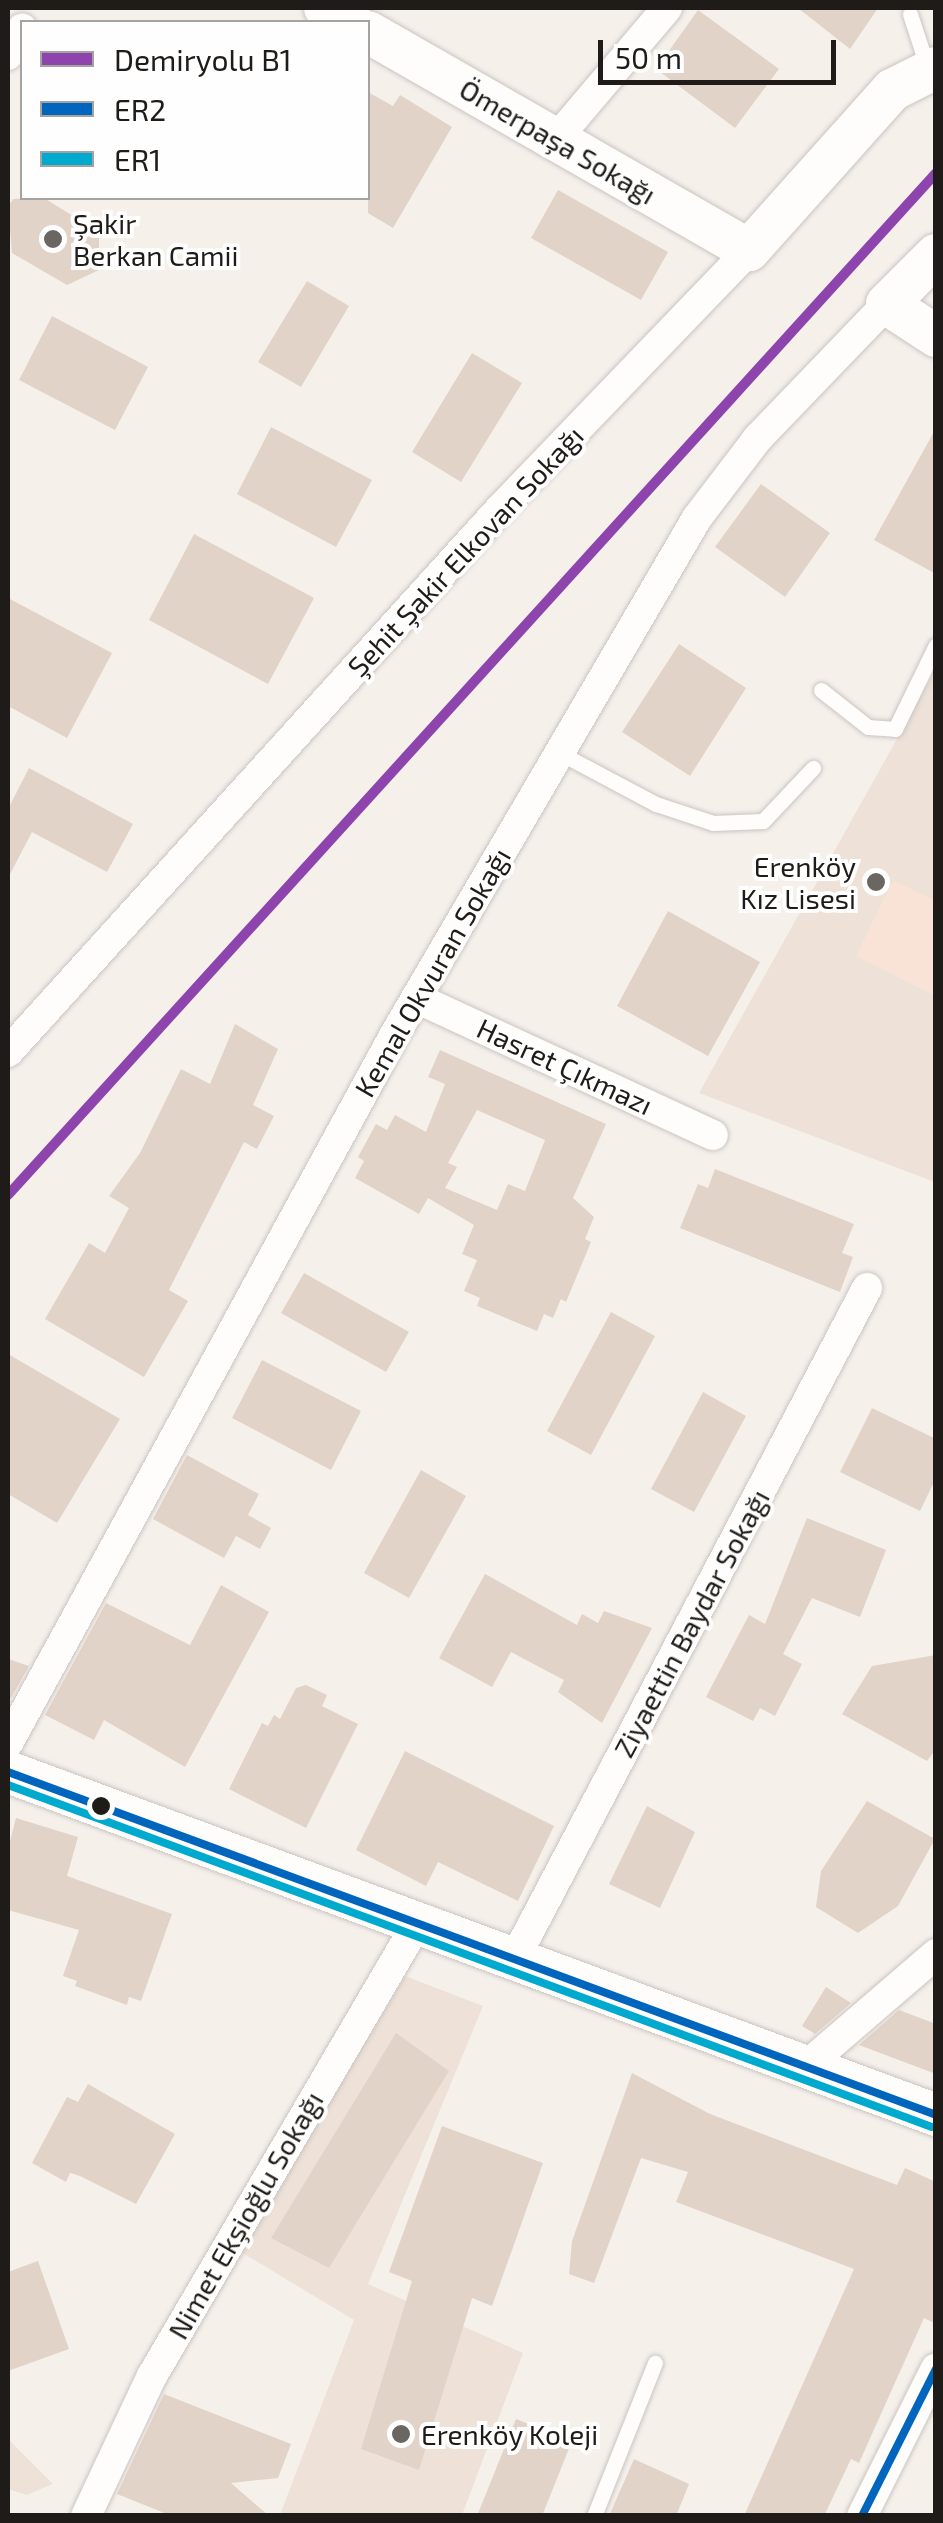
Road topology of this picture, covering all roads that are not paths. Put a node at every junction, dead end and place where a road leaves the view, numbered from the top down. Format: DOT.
graph roads {
  1 [pos="325,8"];
  2 [pos="667,8"];
  3 [pos="910,14"];
  4 [pos="348,20"];
  5 [pos="20,33"];
  6 [pos="370,33"];
  7 [pos="8,55"];
  8 [pos="932,68"];
  9 [pos="556,139"];
  10 [pos="749,250"];
  11 [pos="936,256"];
  12 [pos="887,304"];
  13 [pos="935,335"];
  14 [pos="936,645"];
  15 [pos="821,690"];
  16 [pos="558,752"];
  17 [pos="814,768"];
  18 [pos="416,998"];
  19 [pos="8,1052"];
  20 [pos="713,1135"];
  21 [pos="867,1288"];
  22 [pos="8,1743"];
  23 [pos="8,1772"];
  24 [pos="418,1922"];
  25 [pos="936,1954"];
  26 [pos="515,1958"];
  27 [pos="806,2065"];
  28 [pos="936,2116"];
  29 [pos="655,2363"];
  30 [pos="936,2368"];
  31 [pos="86,2516"];
  32 [pos="594,2516"];
  33 [pos="862,2516"];
  1 -- 4 [label="main road"];
  2 -- 9 [label="street"];
  3 -- 8 [label="lane"];
  5 -- 7 [label="street"];
  6 -- 9 [label="main road, Ömerpaşa Sokağı"];
  8 -- 10 [label="main road, Şehit Şakir Elkovan Sokağı"];
  9 -- 10 [label="main road, Ömerpaşa Sokağı"];
  10 -- 19 [label="street, Şehit Şakir Elkovan Sokağı"];
  11 -- 12 [label="main road, Kemal Okvuran Sokağı"];
  12 -- 13 [label="main road"];
  12 -- 16 [label="street, Kemal Okvuran Sokağı"];
  14 -- 15 [label="lane"];
  16 -- 17 [label="lane"];
  16 -- 18 [label="street, Kemal Okvuran Sokağı"];
  18 -- 20 [label="street, Hasret Çıkmazı"];
  18 -- 22 [label="street, Kemal Okvuran Sokağı"];
  21 -- 26 [label="street, Ziyaettin Baydar Sokağı"];
  23 -- 24 [label="main road"];
  24 -- 26 [label="main road"];
  24 -- 31 [label="street, Nimet Ekşioğlu Sokağı"];
  25 -- 27 [label="street"];
  26 -- 27 [label="main road"];
  27 -- 28 [label="main road"];
  29 -- 32 [label="lane"];
  30 -- 33 [label="street"];
}
